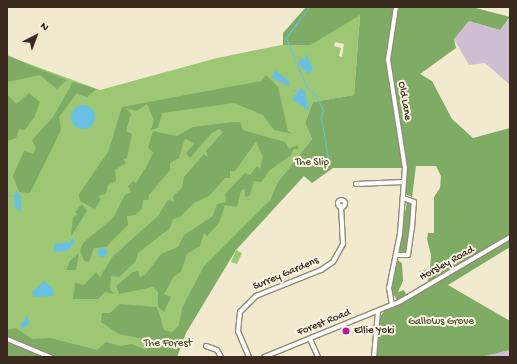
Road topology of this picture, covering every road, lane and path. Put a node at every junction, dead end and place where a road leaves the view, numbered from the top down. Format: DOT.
graph roads {
  1 [pos="396,7"];
  2 [pos="404,182"];
  3 [pos="356,184"];
  4 [pos="403,198"];
  5 [pos="342,206"];
  6 [pos="510,237"];
  7 [pos="396,256"];
  8 [pos="392,304"];
  9 [pos="378,311"];
  10 [pos="373,313"];
  11 [pos="378,320"];
  12 [pos="7,339"];
  13 [pos="310,339"];
  14 [pos="206,346"];
  15 [pos="50,357"];
  16 [pos="221,357"];
  17 [pos="249,357"];
  18 [pos="264,357"];
  19 [pos="318,357"];
  20 [pos="374,357"];
  1 -- 2 [label="street, Old Lane"];
  2 -- 3 [label="street"];
  2 -- 4 [label="street, Old Lane"];
  4 -- 7 [label="street, Old Lane"];
  4 -- 7 [label="street"];
  5 -- 17 [label="street, Surrey Gardens"];
  6 -- 8 [label="street, Horsley Road"];
  7 -- 8 [label="street, Old Lane"];
  8 -- 9 [label="street, Forest Road"];
  9 -- 10 [label="street, Forest Road"];
  9 -- 11 [label="street"];
  10 -- 11 [label="street"];
  10 -- 13 [label="street, Forest Road"];
  11 -- 20 [label="street"];
  12 -- 15 [label="street"];
  13 -- 18 [label="street, Forest Road"];
  13 -- 19 [label="street"];
  14 -- 16 [label="street"];
}
